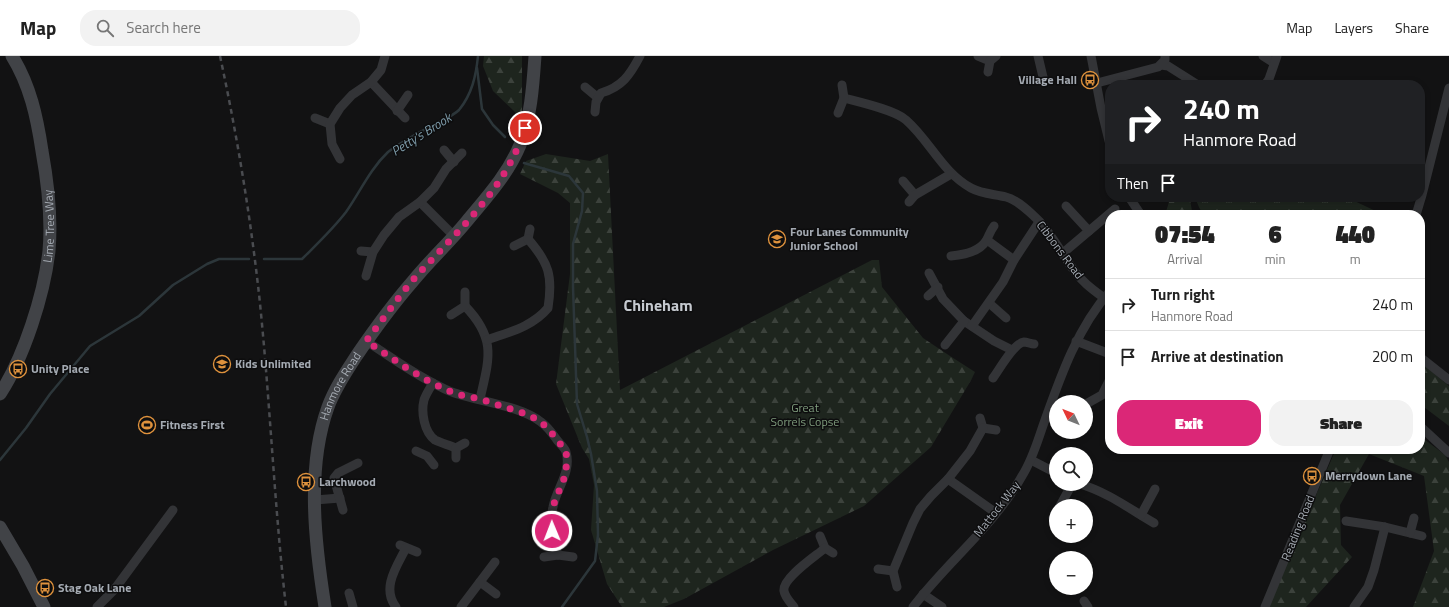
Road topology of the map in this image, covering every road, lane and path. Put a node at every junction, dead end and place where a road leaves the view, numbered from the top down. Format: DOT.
graph roads {
  1 [pos="12,56"];
  2 [pos="385,56"];
  3 [pos="535,56"];
  4 [pos="640,56"];
  5 [pos="978,56"];
  6 [pos="1038,56"];
  7 [pos="1091,56"];
  8 [pos="1165,56"];
  9 [pos="1263,56"];
  10 [pos="993,59"];
  11 [pos="1275,59"];
  12 [pos="1161,65"];
  13 [pos="988,72"];
  14 [pos="1043,77"];
  15 [pos="1108,80"];
  16 [pos="1190,80"];
  17 [pos="1268,80"];
  18 [pos="1105,81"];
  19 [pos="371,82"];
  20 [pos="1097,83"];
  21 [pos="842,85"];
  22 [pos="585,87"];
  23 [pos="1449,88"];
  24 [pos="408,96"];
  25 [pos="597,97"];
  26 [pos="844,98"];
  27 [pos="397,111"];
  28 [pos="595,112"];
  29 [pos="838,113"];
  30 [pos="315,118"];
  31 [pos="405,118"];
  32 [pos="330,124"];
  33 [pos="1105,124"];
  34 [pos="444,150"];
  35 [pos="462,154"];
  36 [pos="340,159"];
  37 [pos="454,162"];
  38 [pos="951,174"];
  39 [pos="903,181"];
  40 [pos="1425,183"];
  41 [pos="915,195"];
  42 [pos="420,202"];
  43 [pos="909,202"];
  44 [pos="1066,206"];
  45 [pos="1105,217"];
  46 [pos="1040,222"];
  47 [pos="990,227"];
  48 [pos="530,229"];
  49 [pos="1089,231"];
  50 [pos="454,236"];
  51 [pos="528,239"];
  52 [pos="987,240"];
  53 [pos="514,246"];
  54 [pos="361,251"];
  55 [pos="373,252"];
  56 [pos="1063,253"];
  57 [pos="951,256"];
  58 [pos="1014,260"];
  59 [pos="929,272"];
  60 [pos="366,276"];
  61 [pos="938,287"];
  62 [pos="465,292"];
  63 [pos="928,296"];
  64 [pos="1104,298"];
  65 [pos="989,303"];
  66 [pos="465,306"];
  67 [pos="452,315"];
  68 [pos="1006,318"];
  69 [pos="964,321"];
  70 [pos="972,326"];
  71 [pos="487,340"];
  72 [pos="366,341"];
  73 [pos="1076,341"];
  74 [pos="1034,344"];
  75 [pos="946,345"];
  76 [pos="1012,350"];
  77 [pos="1105,352"];
  78 [pos="1425,361"];
  79 [pos="993,378"];
  80 [pos="1449,380"];
  81 [pos="432,383"];
  82 [pos="0,394"];
  83 [pos="1105,398"];
  84 [pos="480,399"];
  85 [pos="1093,402"];
  86 [pos="980,418"];
  87 [pos="983,428"];
  88 [pos="996,430"];
  89 [pos="1425,431"];
  90 [pos="436,440"];
  91 [pos="465,444"];
  92 [pos="456,448"];
  93 [pos="416,451"];
  94 [pos="1449,453"];
  95 [pos="1325,454"];
  96 [pos="427,456"];
  97 [pos="456,458"];
  98 [pos="1031,460"];
  99 [pos="358,463"];
  100 [pos="434,465"];
  101 [pos="1049,469"];
  102 [pos="948,479"];
  103 [pos="1093,488"];
  104 [pos="1155,489"];
  105 [pos="340,498"];
  106 [pos="315,500"];
  107 [pos="173,510"];
  108 [pos="343,510"];
  109 [pos="996,513"];
  110 [pos="1141,516"];
  111 [pos="1414,518"];
  112 [pos="1346,521"];
  113 [pos="1154,523"];
  114 [pos="0,527"];
  115 [pos="1385,527"];
  116 [pos="1410,533"];
  117 [pos="820,536"];
  118 [pos="1422,536"];
  119 [pos="418,552"];
  120 [pos="558,555"];
  121 [pos="544,557"];
  122 [pos="573,557"];
  123 [pos="495,562"];
  124 [pos="878,568"];
  125 [pos="893,571"];
  126 [pos="480,582"];
  127 [pos="897,587"];
  128 [pos="349,593"];
  129 [pos="496,594"];
  130 [pos="923,594"];
  131 [pos="392,606"];
  132 [pos="44,607"];
  133 [pos="97,607"];
  134 [pos="325,607"];
  135 [pos="352,607"];
  136 [pos="461,607"];
  137 [pos="794,607"];
  138 [pos="913,607"];
  139 [pos="942,607"];
  140 [pos="1264,607"];
  141 [pos="1354,607"];
  1 -- 82 [label="street, Lime Tree Way"];
  2 -- 19 [label="street"];
  3 -- 50 [label="street, Hanmore Road"];
  4 -- 25 [label="street"];
  5 -- 10 [label="street"];
  6 -- 14 [label="street"];
  7 -- 20 [label="street"];
  8 -- 12 [label="street"];
  9 -- 11 [label="street"];
  10 -- 13 [label="street"];
  11 -- 17 [label="street"];
  12 -- 15 [label="street"];
  12 -- 16 [label="street"];
  18 -- 20 [label="street"];
  19 -- 27 [label="street"];
  19 -- 32 [label="street"];
  20 -- 33 [label="street"];
  21 -- 26 [label="street"];
  22 -- 25 [label="street"];
  23 -- 40 [label="street"];
  24 -- 27 [label="street"];
  25 -- 28 [label="street"];
  26 -- 29 [label="street"];
  26 -- 38 [label="street, Cibbons Road"];
  27 -- 31 [label="street"];
  30 -- 32 [label="street"];
  32 -- 36 [label="street"];
  34 -- 37 [label="street"];
  35 -- 37 [label="street"];
  37 -- 42 [label="street"];
  38 -- 41 [label="street"];
  38 -- 46 [label="street, Cibbons Road"];
  39 -- 41 [label="street"];
  41 -- 43 [label="street"];
  42 -- 50 [label="street"];
  42 -- 55 [label="street"];
  44 -- 49 [label="street"];
  45 -- 49 [label="street"];
  46 -- 56 [label="street, Cibbons Road"];
  46 -- 58 [label="street"];
  47 -- 52 [label="street"];
  48 -- 51 [label="street"];
  49 -- 56 [label="street"];
  50 -- 72 [label="street, Hanmore Road"];
  51 -- 53 [label="street"];
  51 -- 71 [label="street"];
  52 -- 57 [label="street"];
  52 -- 58 [label="street"];
  54 -- 55 [label="street"];
  55 -- 60 [label="street"];
  56 -- 64 [label="street, Cibbons Road"];
  58 -- 65 [label="street"];
  59 -- 61 [label="street"];
  61 -- 63 [label="street"];
  61 -- 69 [label="street"];
  62 -- 66 [label="street"];
  64 -- 73 [label="street, Mattock Way"];
  65 -- 68 [label="street"];
  65 -- 70 [label="street"];
  66 -- 67 [label="street"];
  66 -- 71 [label="street"];
  69 -- 70 [label="street"];
  69 -- 75 [label="street"];
  70 -- 76 [label="street"];
  71 -- 84 [label="street"];
  72 -- 81 [label="street"];
  72 -- 106 [label="street, Hanmore Road"];
  73 -- 77 [label="street"];
  73 -- 98 [label="street, Mattock Way"];
  74 -- 76 [label="street"];
  76 -- 79 [label="street"];
  78 -- 80 [label="street"];
  81 -- 84 [label="street"];
  81 -- 90 [label="street"];
  83 -- 85 [label="street"];
  84 -- 120 [label="street"];
  86 -- 87 [label="street"];
  87 -- 88 [label="street"];
  87 -- 102 [label="street"];
  89 -- 94 [label="street"];
  90 -- 92 [label="street"];
  90 -- 96 [label="street"];
  91 -- 92 [label="street"];
  92 -- 97 [label="street"];
  93 -- 96 [label="street"];
  95 -- 140 [label="street, Reading Road"];
  96 -- 100 [label="street"];
  98 -- 101 [label="street"];
  98 -- 109 [label="street, Mattock Way"];
  99 -- 105 [label="street"];
  102 -- 109 [label="street"];
  102 -- 125 [label="street"];
  103 -- 110 [label="street"];
  104 -- 110 [label="street"];
  105 -- 106 [label="street"];
  105 -- 108 [label="street"];
  106 -- 134 [label="street, Hanmore Road"];
  107 -- 133 [label="street"];
  109 -- 130 [label="street, Mattock Way"];
  110 -- 113 [label="street"];
  111 -- 116 [label="street"];
  112 -- 115 [label="street"];
  114 -- 132 [label="street"];
  115 -- 116 [label="street"];
  115 -- 141 [label="street"];
  116 -- 118 [label="street"];
  117 -- 137 [label="street"];
  119 -- 131 [label="street"];
  120 -- 121 [label="street"];
  120 -- 122 [label="street"];
  123 -- 126 [label="street"];
  124 -- 125 [label="street"];
  125 -- 127 [label="street"];
  126 -- 129 [label="street"];
  126 -- 136 [label="street"];
  128 -- 135 [label="street"];
  130 -- 138 [label="street, Mattock Way"];
  130 -- 139 [label="street"];
}
